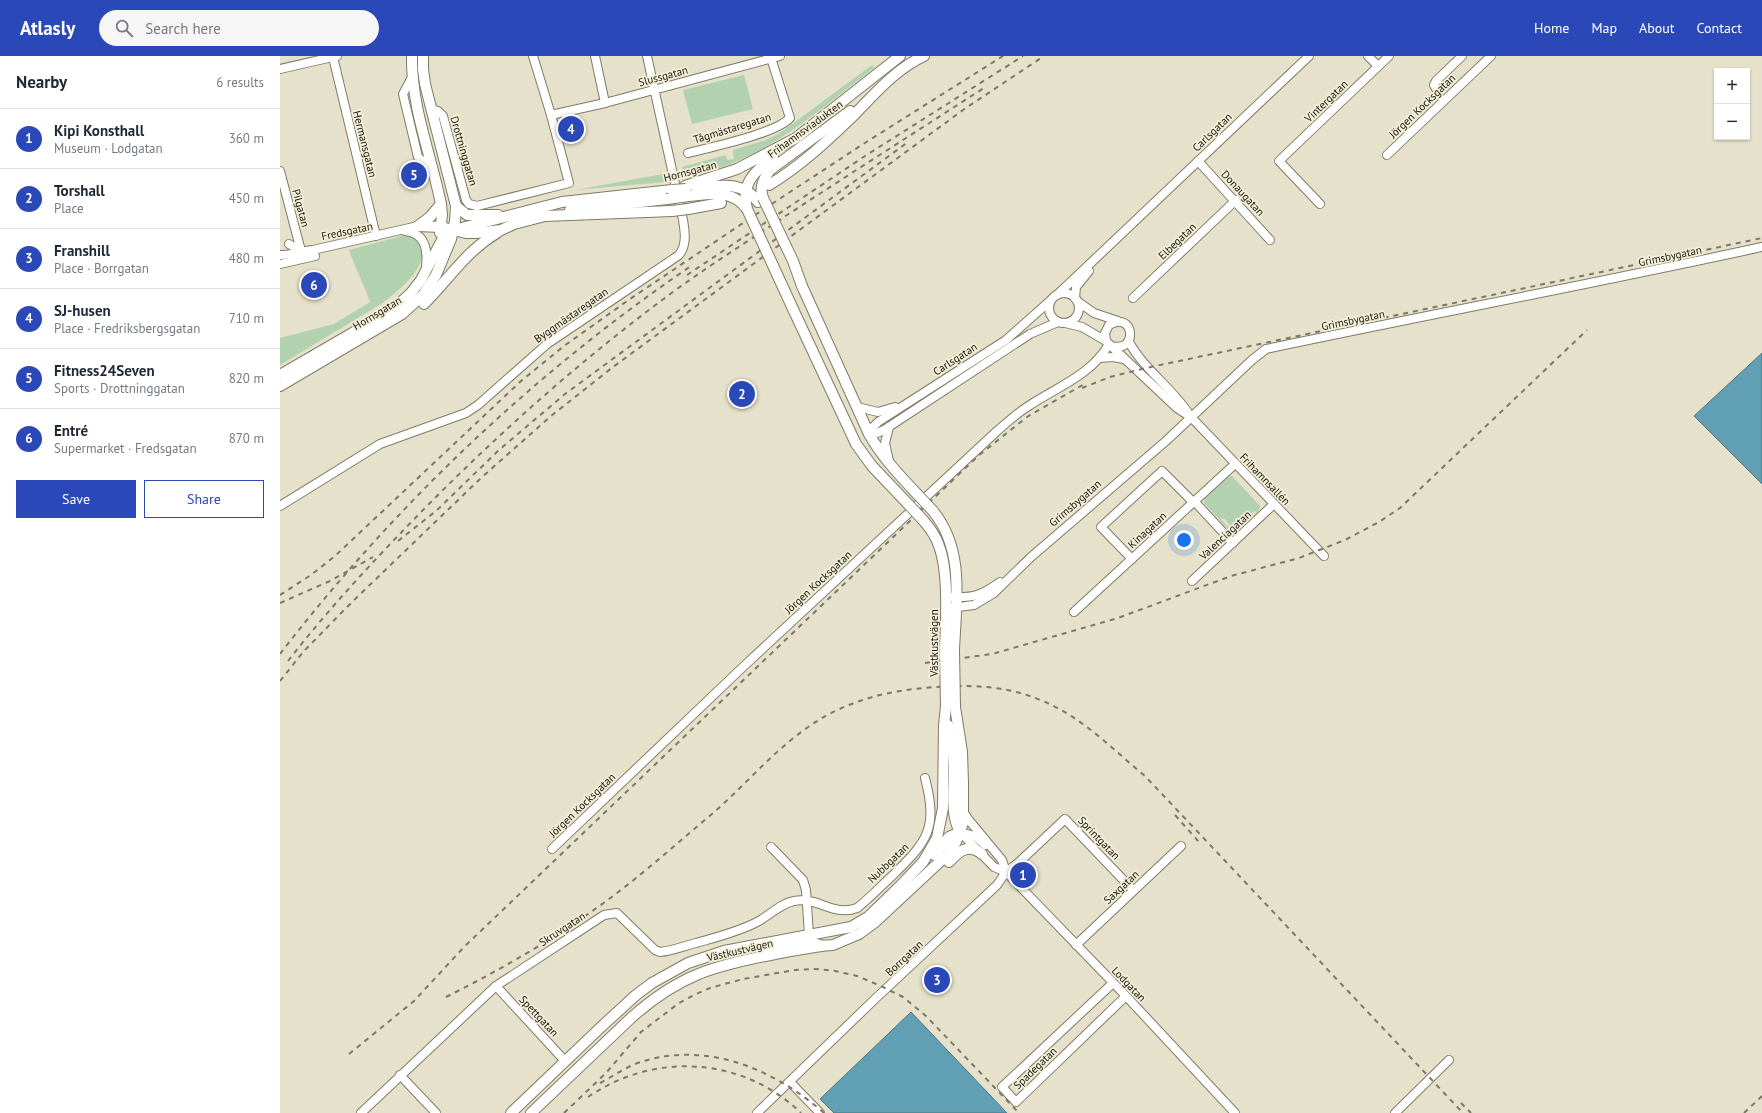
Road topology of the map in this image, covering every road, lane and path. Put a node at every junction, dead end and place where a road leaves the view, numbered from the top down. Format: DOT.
graph roads {
  1 [pos="335,56"];
  2 [pos="412,56"];
  3 [pos="423,56"];
  4 [pos="533,56"];
  5 [pos="595,56"];
  6 [pos="647,56"];
  7 [pos="900,56"];
  8 [pos="924,56"];
  9 [pos="931,56"];
  10 [pos="1309,56"];
  11 [pos="1368,56"];
  12 [pos="1389,56"];
  13 [pos="1462,56"];
  14 [pos="1490,56"];
  15 [pos="775,57"];
  16 [pos="1378,66"];
  17 [pos="280,69"];
  18 [pos="412,77"];
  19 [pos="654,89"];
  20 [pos="879,90"];
  21 [pos="1438,92"];
  22 [pos="605,103"];
  23 [pos="431,109"];
  24 [pos="551,115"];
  25 [pos="421,121"];
  26 [pos="796,138"];
  27 [pos="688,153"];
  28 [pos="1387,155"];
  29 [pos="1198,161"];
  30 [pos="432,165"];
  31 [pos="280,171"];
  32 [pos="769,185"];
  33 [pos="687,190"];
  34 [pos="746,190"];
  35 [pos="668,193"];
  36 [pos="761,200"];
  37 [pos="1236,200"];
  38 [pos="721,203"];
  39 [pos="441,204"];
  40 [pos="1320,204"];
  41 [pos="456,206"];
  42 [pos="747,209"];
  43 [pos="510,215"];
  44 [pos="545,216"];
  45 [pos="449,219"];
  46 [pos="1132,225"];
  47 [pos="418,226"];
  48 [pos="501,230"];
  49 [pos="400,231"];
  50 [pos="447,231"];
  51 [pos="376,236"];
  52 [pos="1270,240"];
  53 [pos="290,244"];
  54 [pos="312,245"];
  55 [pos="1762,247"];
  56 [pos="301,251"];
  57 [pos="280,255"];
  58 [pos="315,256"];
  59 [pos="280,264"];
  60 [pos="426,272"];
  61 [pos="1054,298"];
  62 [pos="1133,298"];
  63 [pos="1076,299"];
  64 [pos="1062,322"];
  65 [pos="1119,322"];
  66 [pos="357,340"];
  67 [pos="1129,342"];
  68 [pos="1109,344"];
  69 [pos="1099,358"];
  70 [pos="1124,359"];
  71 [pos="280,375"];
  72 [pos="280,386"];
  73 [pos="909,402"];
  74 [pos="859,409"];
  75 [pos="1191,417"];
  76 [pos="845,421"];
  77 [pos="889,427"];
  78 [pos="869,434"];
  79 [pos="863,454"];
  80 [pos="1235,464"];
  81 [pos="891,466"];
  82 [pos="1193,502"];
  83 [pos="1274,504"];
  84 [pos="280,506"];
  85 [pos="1233,543"];
  86 [pos="1324,556"];
  87 [pos="1132,558"];
  88 [pos="1023,564"];
  89 [pos="1192,581"];
  90 [pos="957,598"];
  91 [pos="949,604"];
  92 [pos="1074,612"];
  93 [pos="949,708"];
  94 [pos="925,778"];
  95 [pos="964,811"];
  96 [pos="1065,819"];
  97 [pos="960,832"];
  98 [pos="1180,846"];
  99 [pos="771,847"];
  100 [pos="552,849"];
  101 [pos="982,854"];
  102 [pos="1002,860"];
  103 [pos="1006,872"];
  104 [pos="901,886"];
  105 [pos="1134,890"];
  106 [pos="806,902"];
  107 [pos="809,935"];
  108 [pos="849,939"];
  109 [pos="824,945"];
  110 [pos="1076,945"];
  111 [pos="746,959"];
  112 [pos="1113,983"];
  113 [pos="496,986"];
  114 [pos="1126,996"];
  115 [pos="1449,1060"];
  116 [pos="566,1061"];
  117 [pos="400,1075"];
  118 [pos="790,1082"];
  119 [pos="361,1113"];
  120 [pos="436,1113"];
  121 [pos="511,1113"];
  122 [pos="531,1113"];
  123 [pos="757,1113"];
  124 [pos="820,1113"];
  125 [pos="1235,1113"];
  126 [pos="1395,1113"];
  1 -- 17 [label="street"];
  1 -- 51 [label="street, Hermansgatan"];
  2 -- 18 [label="main road"];
  3 -- 23 [label="main road, Drottninggatan"];
  4 -- 24 [label="street"];
  5 -- 22 [label="street"];
  6 -- 19 [label="street, Byggmästaregatan"];
  7 -- 26 [label="main road, Hornsgatan"];
  8 -- 9 [label="main road"];
  8 -- 20 [label="main road"];
  10 -- 29 [label="street, Carlsgatan"];
  11 -- 16 [label="street"];
  12 -- 16 [label="street, Vintergatan"];
  13 -- 21 [label="street, Jörgen Kocksgatan"];
  14 -- 28 [label="street, Jörgen Kocksgatan"];
  15 -- 19 [label="street, Slussgatan"];
  15 -- 27 [label="street, Tågmästaregatan"];
  16 -- 40 [label="street, Vintergatan"];
  18 -- 25 [label="main road"];
  18 -- 30 [label="street"];
  19 -- 22 [label="street, Slussgatan"];
  19 -- 84 [label="street, Byggmästaregatan"];
  20 -- 32 [label="main road"];
  20 -- 36 [label="main road, Frihamnsviadukten"];
  22 -- 24 [label="street, Slussgatan"];
  23 -- 24 [label="street, Drottninggatan"];
  23 -- 41 [label="main road, Drottninggatan"];
  25 -- 30 [label="main road"];
  25 -- 45 [label="main road"];
  26 -- 33 [label="main road, Hornsgatan"];
  26 -- 34 [label="main road, Frihamnsviadukten"];
  29 -- 37 [label="street, Donaugatan"];
  29 -- 46 [label="street, Carlsgatan"];
  30 -- 39 [label="main road"];
  31 -- 56 [label="street, Pilgatan"];
  33 -- 34 [label="main road, Frihamnsviadukten"];
  33 -- 35 [label="main road, Frihamnsviadukten, bridge"];
  33 -- 42 [label="main road, Frihamnsviadukten"];
  34 -- 36 [label="main road, Frihamnsviadukten"];
  34 -- 42 [label="main road, Frihamnsviadukten"];
  35 -- 43 [label="main road, Hornsgatan"];
  35 -- 44 [label="main road, Frihamnsviadukten"];
  36 -- 74 [label="main road, Frihamnsviadukten, bridge"];
  37 -- 52 [label="street, Donaugatan"];
  37 -- 62 [label="street, Elbegatan"];
  38 -- 44 [label="main road, bridge"];
  39 -- 47 [label="main road"];
  39 -- 50 [label="main road"];
  41 -- 43 [label="main road"];
  41 -- 45 [label="main road"];
  41 -- 50 [label="main road, Hornsgatan"];
  42 -- 76 [label="main road, Frihamnsviadukten, bridge"];
  43 -- 50 [label="main road, Hornsgatan"];
  44 -- 48 [label="main road"];
  45 -- 50 [label="main road"];
  46 -- 61 [label="street, Carlsgatan"];
  46 -- 63 [label="street, Carlsgatan"];
  47 -- 49 [label="street, Fredsgatan"];
  47 -- 50 [label="main road"];
  48 -- 50 [label="main road"];
  48 -- 66 [label="main road"];
  49 -- 51 [label="street, Fredsgatan"];
  49 -- 60 [label="street"];
  50 -- 60 [label="main road, Hornsgatan"];
  50 -- 66 [label="main road, Hornsgatan"];
  51 -- 56 [label="street, Fredsgatan"];
  53 -- 56 [label="street"];
  54 -- 56 [label="street"];
  55 -- 75 [label="street, Grimsbygatan"];
  56 -- 57 [label="street, Fredsgatan"];
  58 -- 59 [label="street"];
  60 -- 71 [label="main road, Hornsgatan"];
  61 -- 63 [label="street"];
  61 -- 64 [label="street"];
  61 -- 73 [label="street, Carlsgatan"];
  63 -- 64 [label="street"];
  63 -- 65 [label="street"];
  64 -- 68 [label="street, Frihamnsallén"];
  64 -- 77 [label="street, Carlsgatan"];
  65 -- 67 [label="street"];
  65 -- 68 [label="street"];
  66 -- 72 [label="main road, Hornsgatan"];
  67 -- 68 [label="street"];
  67 -- 75 [label="street, Frihamnsallén"];
  68 -- 69 [label="street, Jörgen Kocksgatan"];
  68 -- 70 [label="street, Frihamnsallén"];
  69 -- 70 [label="street"];
  69 -- 100 [label="street, Jörgen Kocksgatan"];
  70 -- 75 [label="street, Frihamnsallén"];
  73 -- 74 [label="street"];
  73 -- 78 [label="street, Carlsgatan"];
  74 -- 78 [label="main road, Frihamnsviadukten"];
  75 -- 80 [label="street, Frihamnsallén"];
  75 -- 88 [label="street, Grimsbygatan"];
  76 -- 78 [label="main road"];
  76 -- 79 [label="main road, Västkustvägen"];
  77 -- 78 [label="street, Carlsgatan"];
  77 -- 81 [label="street"];
  78 -- 79 [label="main road, Carlsgatan"];
  78 -- 81 [label="main road, Frihamnsviadukten"];
  79 -- 91 [label="main road, Västkustvägen, bridge"];
  80 -- 82 [label="street, Kinagatan"];
  80 -- 83 [label="street, Frihamnsallén"];
  81 -- 90 [label="main road, Västkustvägen, bridge"];
  82 -- 85 [label="street"];
  82 -- 87 [label="street, Kinagatan"];
  82 -- 87 [label="street"];
  83 -- 85 [label="street, Valenciagatan"];
  83 -- 86 [label="street, Frihamnsallén"];
  85 -- 89 [label="street, Valenciagatan"];
  87 -- 92 [label="street, Kinagatan"];
  88 -- 90 [label="street, Grimsbygatan"];
  88 -- 91 [label="street, Grimsbygatan"];
  90 -- 91 [label="main road, Västkustvägen"];
  91 -- 93 [label="main road, Västkustvägen, bridge"];
  93 -- 95 [label="main road, Västkustvägen"];
  93 -- 97 [label="main road"];
  93 -- 104 [label="main road, Västkustvägen"];
  94 -- 106 [label="street, Nubbgatan"];
  95 -- 97 [label="main road, Västkustvägen"];
  95 -- 102 [label="street, Lodgatan"];
  96 -- 103 [label="street, Borrgatan"];
  96 -- 105 [label="street, Sprintgatan"];
  97 -- 101 [label="street, Lodgatan"];
  97 -- 102 [label="street"];
  97 -- 104 [label="main road, Västkustvägen"];
  97 -- 108 [label="main road, Västkustvägen"];
  98 -- 105 [label="street, Saxgatan"];
  99 -- 106 [label="street"];
  101 -- 103 [label="street, Lodgatan"];
  101 -- 108 [label="main road"];
  102 -- 103 [label="street, Lodgatan"];
  103 -- 110 [label="street, Lodgatan"];
  103 -- 118 [label="street, Borrgatan"];
  104 -- 107 [label="main road, Västkustvägen"];
  105 -- 110 [label="street, Saxgatan"];
  106 -- 107 [label="street"];
  106 -- 113 [label="street, Skruvgatan"];
  107 -- 109 [label="street"];
  107 -- 111 [label="street"];
  107 -- 116 [label="main road, Västkustvägen"];
  108 -- 109 [label="main road, Västkustvägen"];
  109 -- 111 [label="main road, Västkustvägen"];
  110 -- 112 [label="street, Lodgatan"];
  111 -- 122 [label="main road, Västkustvägen"];
  112 -- 114 [label="street, Lodgatan"];
  112 -- 114 [label="street, Spadegatan"];
  113 -- 116 [label="street, Spettgatan"];
  113 -- 117 [label="street, Skruvgatan"];
  114 -- 125 [label="street, Lodgatan"];
  115 -- 126 [label="street"];
  116 -- 121 [label="main road, Västkustvägen"];
  117 -- 119 [label="street, Skruvgatan"];
  117 -- 120 [label="street"];
  118 -- 123 [label="street, Borrgatan"];
  118 -- 124 [label="street"];
}
